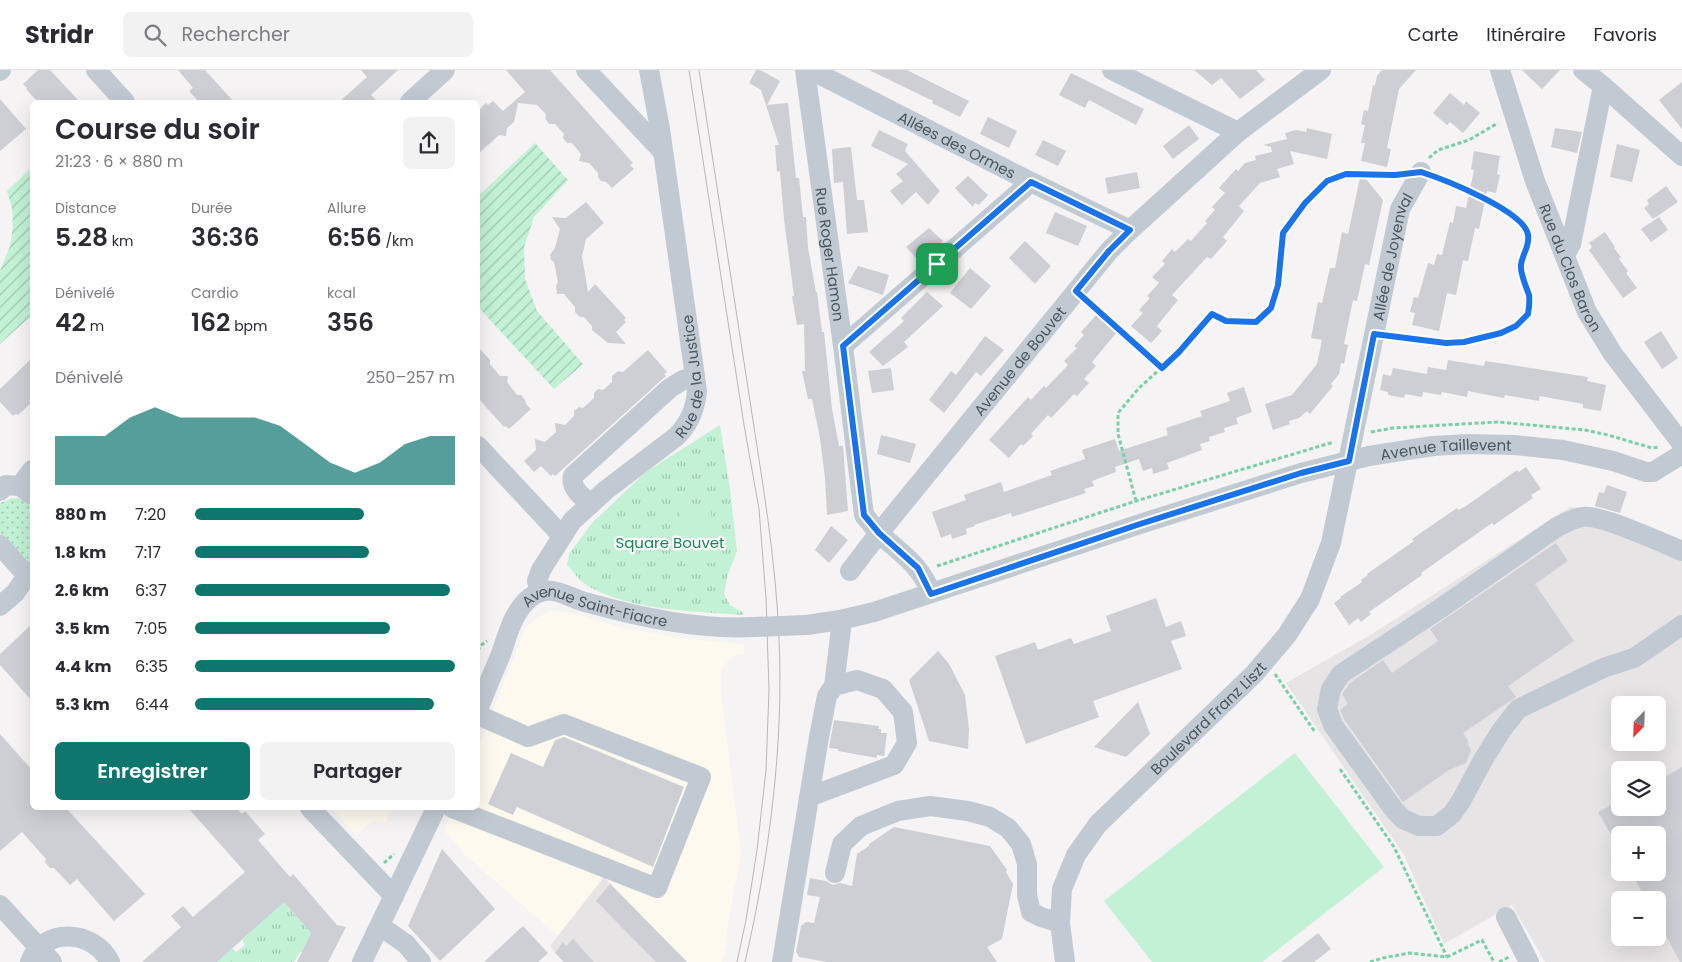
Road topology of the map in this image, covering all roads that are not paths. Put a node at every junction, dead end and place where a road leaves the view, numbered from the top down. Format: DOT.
graph roads {
  1 [pos="96,70"];
  2 [pos="445,70"];
  3 [pos="586,70"];
  4 [pos="649,70"];
  5 [pos="805,70"];
  6 [pos="811,70"];
  7 [pos="1112,70"];
  8 [pos="1321,70"];
  9 [pos="1500,70"];
  10 [pos="1583,70"];
  11 [pos="1603,86"];
  12 [pos="123,100"];
  13 [pos="412,100"];
  14 [pos="1238,132"];
  15 [pos="663,152"];
  16 [pos="1682,156"];
  17 [pos="1421,172"];
  18 [pos="1031,182"];
  19 [pos="1130,230"];
  20 [pos="1565,255"];
  21 [pos="843,346"];
  22 [pos="695,377"];
  23 [pos="1682,444"];
  24 [pos="480,448"];
  25 [pos="1682,454"];
  26 [pos="1349,461"];
  27 [pos="30,477"];
  28 [pos="26,490"];
  29 [pos="0,491"];
  30 [pos="591,504"];
  31 [pos="879,533"];
  32 [pos="562,536"];
  33 [pos="0,545"];
  34 [pos="1682,551"];
  35 [pos="850,571"];
  36 [pos="30,573"];
  37 [pos="30,574"];
  38 [pos="540,592"];
  39 [pos="931,594"];
  40 [pos="0,606"];
  41 [pos="840,620"];
  42 [pos="807,625"];
  43 [pos="1682,626"];
  44 [pos="834,686"];
  45 [pos="480,705"];
  46 [pos="480,717"];
  47 [pos="809,797"];
  48 [pos="312,810"];
  49 [pos="435,810"];
  50 [pos="457,810"];
  51 [pos="835,873"];
  52 [pos="394,896"];
  53 [pos="0,905"];
  54 [pos="1506,917"];
  55 [pos="1060,922"];
  56 [pos="380,926"];
  57 [pos="40,957"];
  58 [pos="110,962"];
  59 [pos="362,962"];
  60 [pos="421,962"];
  61 [pos="782,962"];
  62 [pos="1065,962"];
  63 [pos="1529,962"];
  1 -- 12 [label="street"];
  2 -- 13 [label="street"];
  3 -- 15 [label="street"];
  4 -- 15 [label="street, Rue de la Justice"];
  5 -- 21 [label="street, Rue Roger Hamon"];
  6 -- 18 [label="street, Allées des Ormes"];
  7 -- 14 [label="street"];
  8 -- 14 [label="street, Avenue de Bouvet"];
  9 -- 20 [label="street, Rue du Clos Baron"];
  10 -- 11 [label="street"];
  11 -- 16 [label="street"];
  11 -- 20 [label="street"];
  14 -- 19 [label="street, Avenue de Bouvet"];
  15 -- 22 [label="street, Rue de la Justice"];
  17 -- 26 [label="street, Allée de Joyenval"];
  18 -- 19 [label="street, Allées des Ormes"];
  18 -- 21 [label="street"];
  19 -- 31 [label="street, Avenue de Bouvet"];
  20 -- 23 [label="street, Rue du Clos Baron"];
  21 -- 31 [label="street, Rue Roger Hamon"];
  22 -- 30 [label="street, Rue de la Justice"];
  22 -- 30 [label="street"];
  24 -- 32 [label="street"];
  25 -- 26 [label="street, Avenue Taillevent"];
  26 -- 39 [label="street, Avenue Taillevent"];
  26 -- 55 [label="street, Boulevard Franz Liszt"];
  27 -- 28 [label="street"];
  28 -- 29 [label="street"];
  30 -- 32 [label="street, Rue de la Justice"];
  31 -- 35 [label="street, Avenue de Bouvet"];
  31 -- 39 [label="street, Rue Roger Hamon"];
  32 -- 38 [label="street, Rue de la Justice"];
  33 -- 36 [label="street"];
  34 -- 43 [label="street"];
  37 -- 40 [label="street"];
  38 -- 42 [label="street, Avenue Saint-Fiacre, bridge"];
  38 -- 45 [label="street, Avenue Saint-Fiacre"];
  39 -- 41 [label="street, Avenue Taillevent"];
  41 -- 42 [label="street, Avenue Taillevent"];
  41 -- 44 [label="street"];
  44 -- 47 [label="street"];
  44 -- 47 [label="street"];
  46 -- 50 [label="street"];
  47 -- 61 [label="street"];
  48 -- 52 [label="street"];
  49 -- 52 [label="street"];
  51 -- 55 [label="street"];
  52 -- 56 [label="street"];
  53 -- 57 [label="street"];
  54 -- 63 [label="street"];
  55 -- 62 [label="street, Boulevard Franz Liszt"];
  56 -- 59 [label="street"];
  56 -- 60 [label="street"];
  57 -- 58 [label="street"];
}
